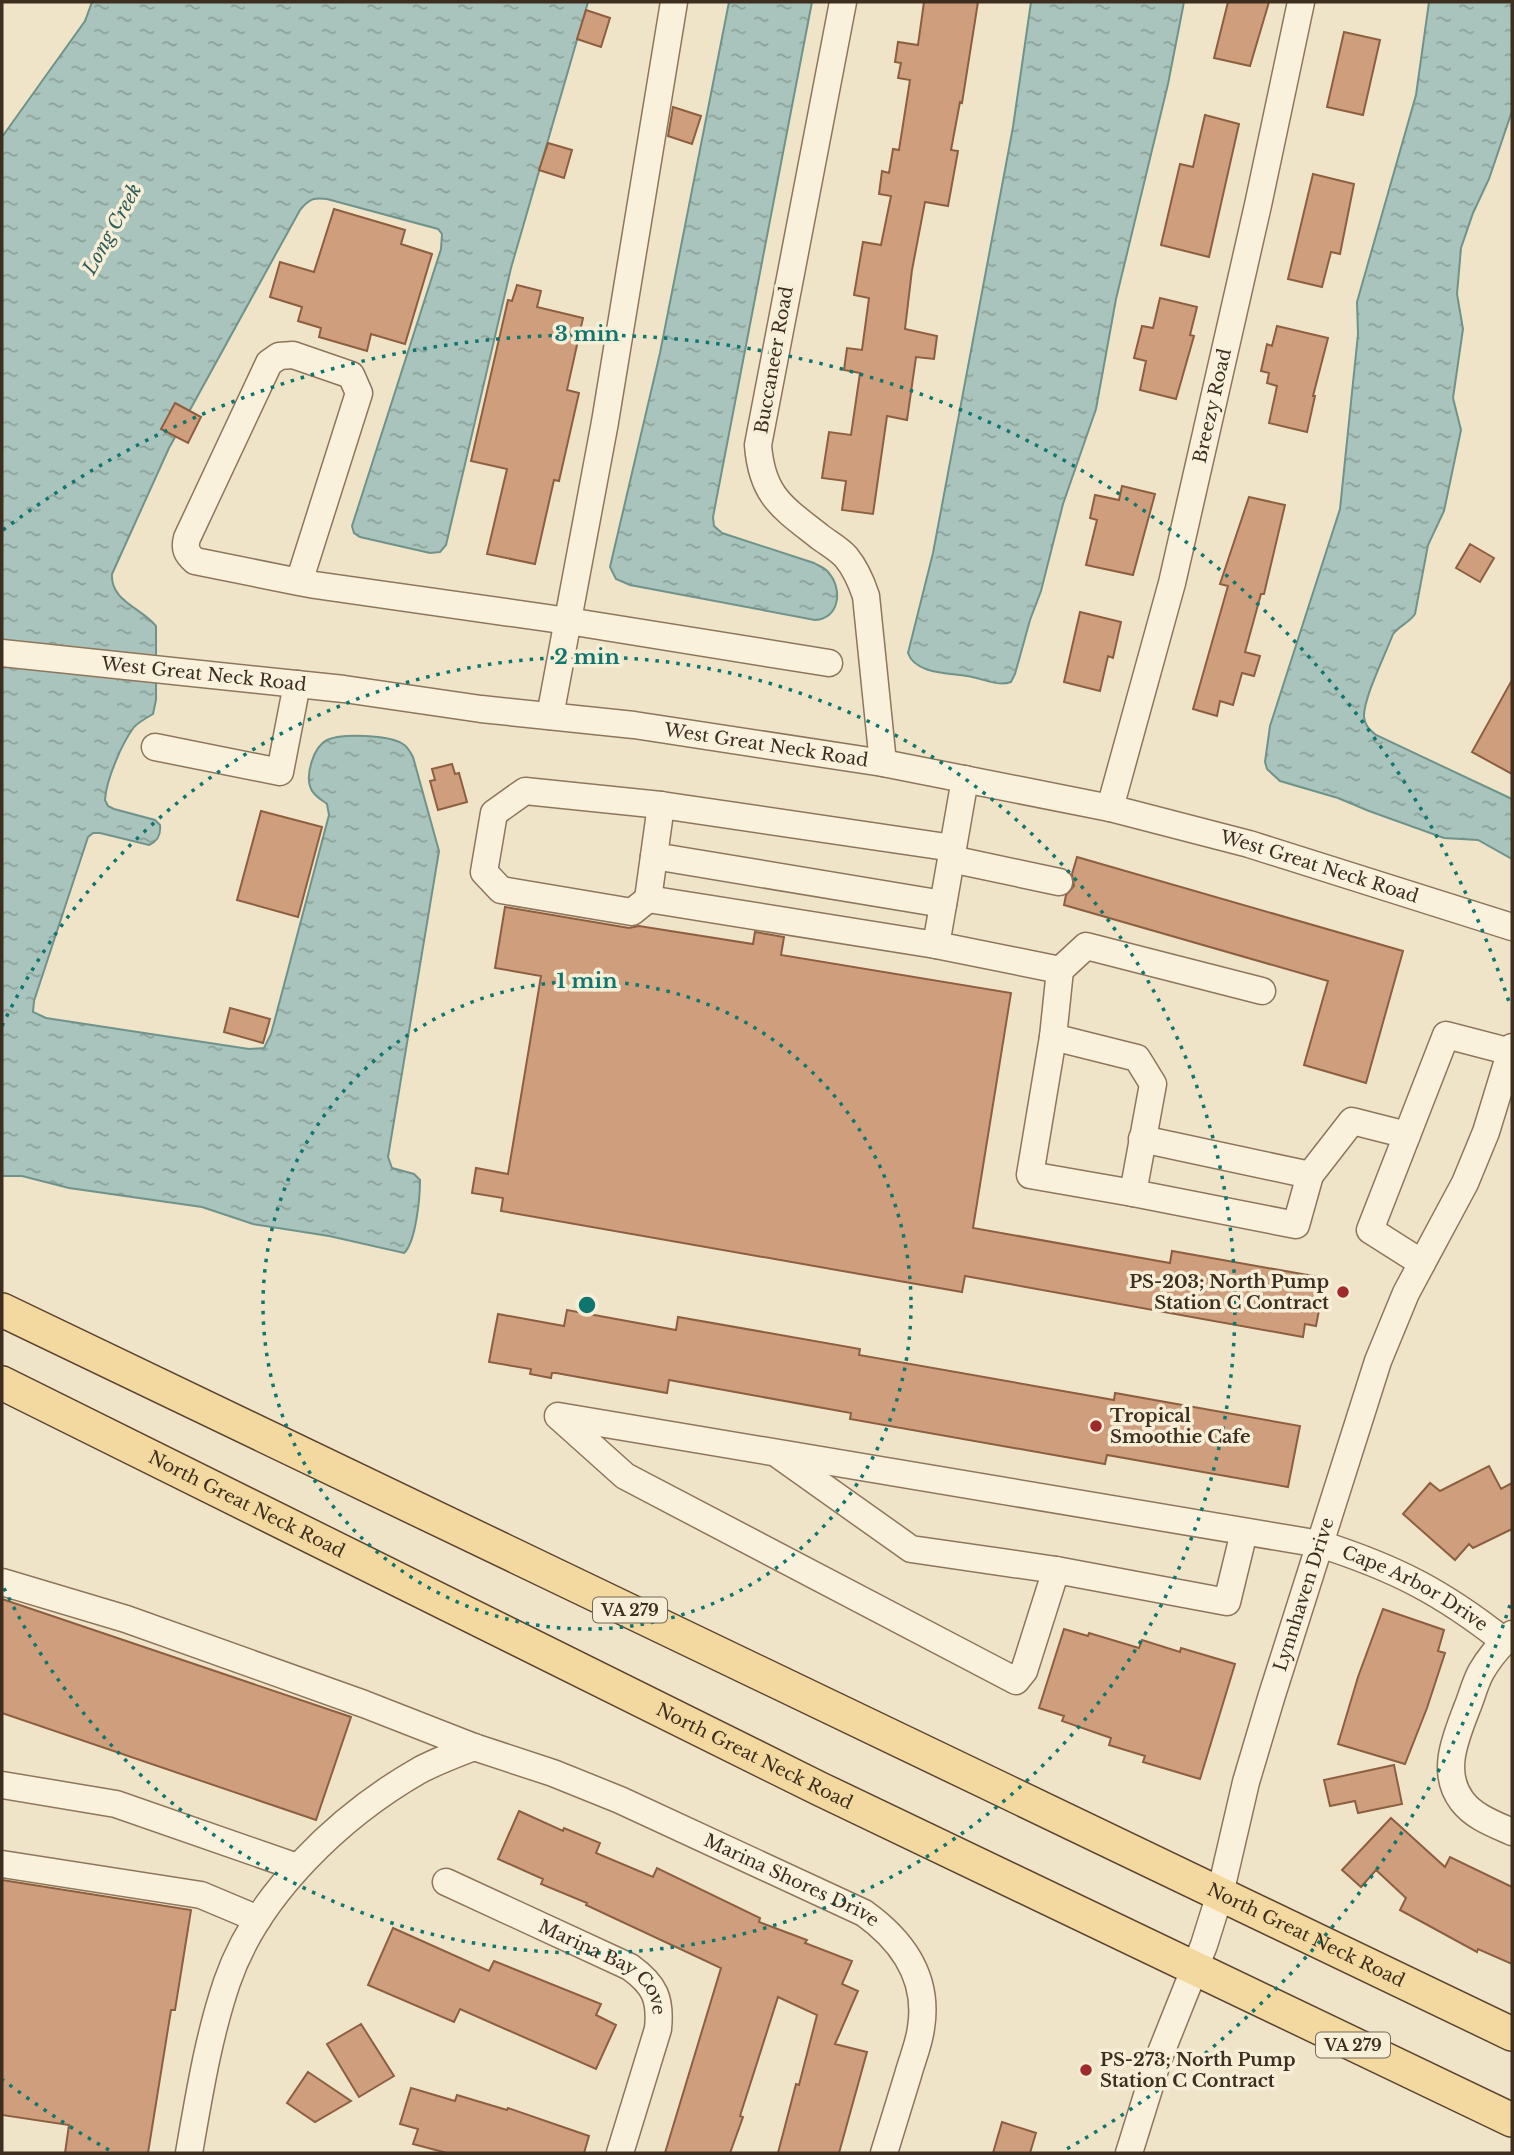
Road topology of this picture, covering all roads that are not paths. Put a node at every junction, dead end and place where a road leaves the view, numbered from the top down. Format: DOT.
graph roads {
  1 [pos="674,2"];
  2 [pos="843,2"];
  3 [pos="1301,2"];
  4 [pos="299,582"];
  5 [pos="568,621"];
  6 [pos="2,653"];
  7 [pos="829,663"];
  8 [pos="297,684"];
  9 [pos="550,716"];
  10 [pos="155,747"];
  11 [pos="883,763"];
  12 [pos="965,779"];
  13 [pos="661,805"];
  14 [pos="1110,808"];
  15 [pos="952,853"];
  16 [pos="654,856"];
  17 [pos="1059,881"];
  18 [pos="648,899"];
  19 [pos="943,904"];
  20 [pos="1512,927"];
  21 [pos="936,945"];
  22 [pos="1060,970"];
  23 [pos="1262,991"];
  24 [pos="1053,1037"];
  25 [pos="1512,1049"];
  26 [pos="1407,1135"];
  27 [pos="1142,1139"];
  28 [pos="1310,1175"];
  29 [pos="1133,1193"];
  30 [pos="1422,1263"];
  31 [pos="2,1310"];
  32 [pos="12,1388"];
  33 [pos="775,1452"];
  34 [pos="1244,1532"];
  35 [pos="1320,1544"];
  36 [pos="1056,1570"];
  37 [pos="2,1582"];
  38 [pos="1508,1637"];
  39 [pos="474,1747"];
  40 [pos="2,1785"];
  41 [pos="1512,1832"];
  42 [pos="2,1864"];
  43 [pos="297,1867"];
  44 [pos="446,1882"];
  45 [pos="1220,1894"];
  46 [pos="258,1919"];
  47 [pos="1194,1969"];
  48 [pos="1512,2034"];
  49 [pos="1512,2120"];
  50 [pos="189,2153"];
  51 [pos="620,2153"];
  52 [pos="884,2153"];
  53 [pos="1129,2153"];
  1 -- 5 [label="street"];
  2 -- 11 [label="street, Buccaneer Road"];
  3 -- 14 [label="street, Breezy Road"];
  4 -- 4 [label="street"];
  4 -- 5 [label="street"];
  5 -- 7 [label="street"];
  5 -- 9 [label="street"];
  6 -- 8 [label="street, West Great Neck Road"];
  8 -- 9 [label="street, West Great Neck Road"];
  8 -- 10 [label="street"];
  9 -- 11 [label="street, West Great Neck Road"];
  11 -- 12 [label="street, West Great Neck Road"];
  12 -- 14 [label="street, West Great Neck Road"];
  12 -- 15 [label="street"];
  13 -- 15 [label="street"];
  13 -- 16 [label="street"];
  13 -- 18 [label="street"];
  14 -- 20 [label="street, West Great Neck Road"];
  15 -- 17 [label="street"];
  15 -- 19 [label="street"];
  16 -- 18 [label="street"];
  16 -- 19 [label="street"];
  18 -- 21 [label="street"];
  19 -- 21 [label="street"];
  21 -- 22 [label="street"];
  22 -- 23 [label="street"];
  22 -- 24 [label="street"];
  24 -- 27 [label="street"];
  24 -- 29 [label="street"];
  25 -- 26 [label="street"];
  25 -- 30 [label="street, Lynnhaven Drive"];
  26 -- 28 [label="street"];
  26 -- 30 [label="street"];
  27 -- 28 [label="street"];
  27 -- 29 [label="street"];
  28 -- 29 [label="street"];
  30 -- 35 [label="street, Lynnhaven Drive"];
  31 -- 45 [label="main road, North Great Neck Road / VA 279"];
  32 -- 47 [label="main road, North Great Neck Road / VA 279"];
  33 -- 34 [label="street, Cape Arbor Drive"];
  33 -- 36 [label="street"];
  33 -- 36 [label="street, Cape Arbor Drive"];
  34 -- 35 [label="street, Cape Arbor Drive"];
  34 -- 36 [label="street"];
  35 -- 38 [label="street, Cape Arbor Drive"];
  35 -- 45 [label="street, Lynnhaven Drive"];
  37 -- 39 [label="street, Marina Shores Drive"];
  38 -- 41 [label="street, Cape Arbor Drive"];
  39 -- 43 [label="street"];
  39 -- 52 [label="street, Marina Shores Drive"];
  40 -- 43 [label="street"];
  42 -- 46 [label="street"];
  43 -- 46 [label="street"];
  44 -- 51 [label="street, Marina Bay Cove"];
  45 -- 47 [label="street, Lynnhaven Drive"];
  45 -- 48 [label="main road, North Great Neck Road / VA 279"];
  46 -- 50 [label="street"];
  47 -- 49 [label="main road, North Great Neck Road / VA 279"];
  47 -- 53 [label="street, Lynnhaven Drive"];
}
